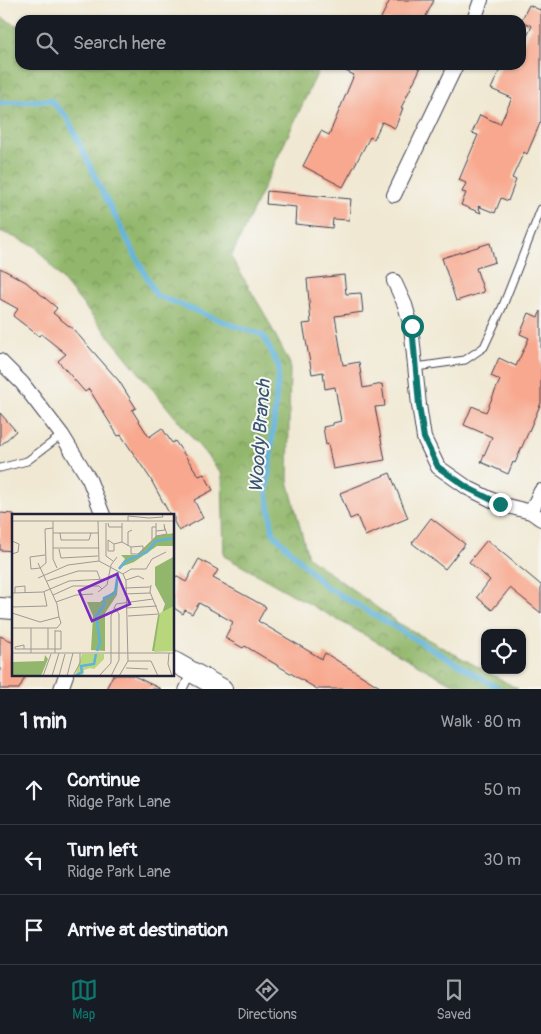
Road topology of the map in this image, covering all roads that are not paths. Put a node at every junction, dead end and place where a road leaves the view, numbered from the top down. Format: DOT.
graph roads {
  1 [pos="481,0"];
  2 [pos="476,15"];
  3 [pos="454,70"];
  4 [pos="394,195"];
  5 [pos="541,209"];
  6 [pos="394,281"];
  7 [pos="0,361"];
  8 [pos="416,367"];
  9 [pos="62,435"];
  10 [pos="0,468"];
  11 [pos="541,491"];
  12 [pos="103,514"];
  13 [pos="536,516"];
  14 [pos="175,663"];
  15 [pos="66,676"];
  16 [pos="187,681"];
  17 [pos="61,689"];
  18 [pos="222,689"];
  1 -- 2 [label="street"];
  3 -- 4 [label="street"];
  5 -- 8 [label="lane"];
  6 -- 8 [label="street"];
  7 -- 9 [label="street"];
  8 -- 13 [label="street"];
  9 -- 10 [label="lane"];
  9 -- 12 [label="street"];
  11 -- 13 [label="street"];
  14 -- 16 [label="street"];
  15 -- 17 [label="street"];
  16 -- 18 [label="street"];
}
